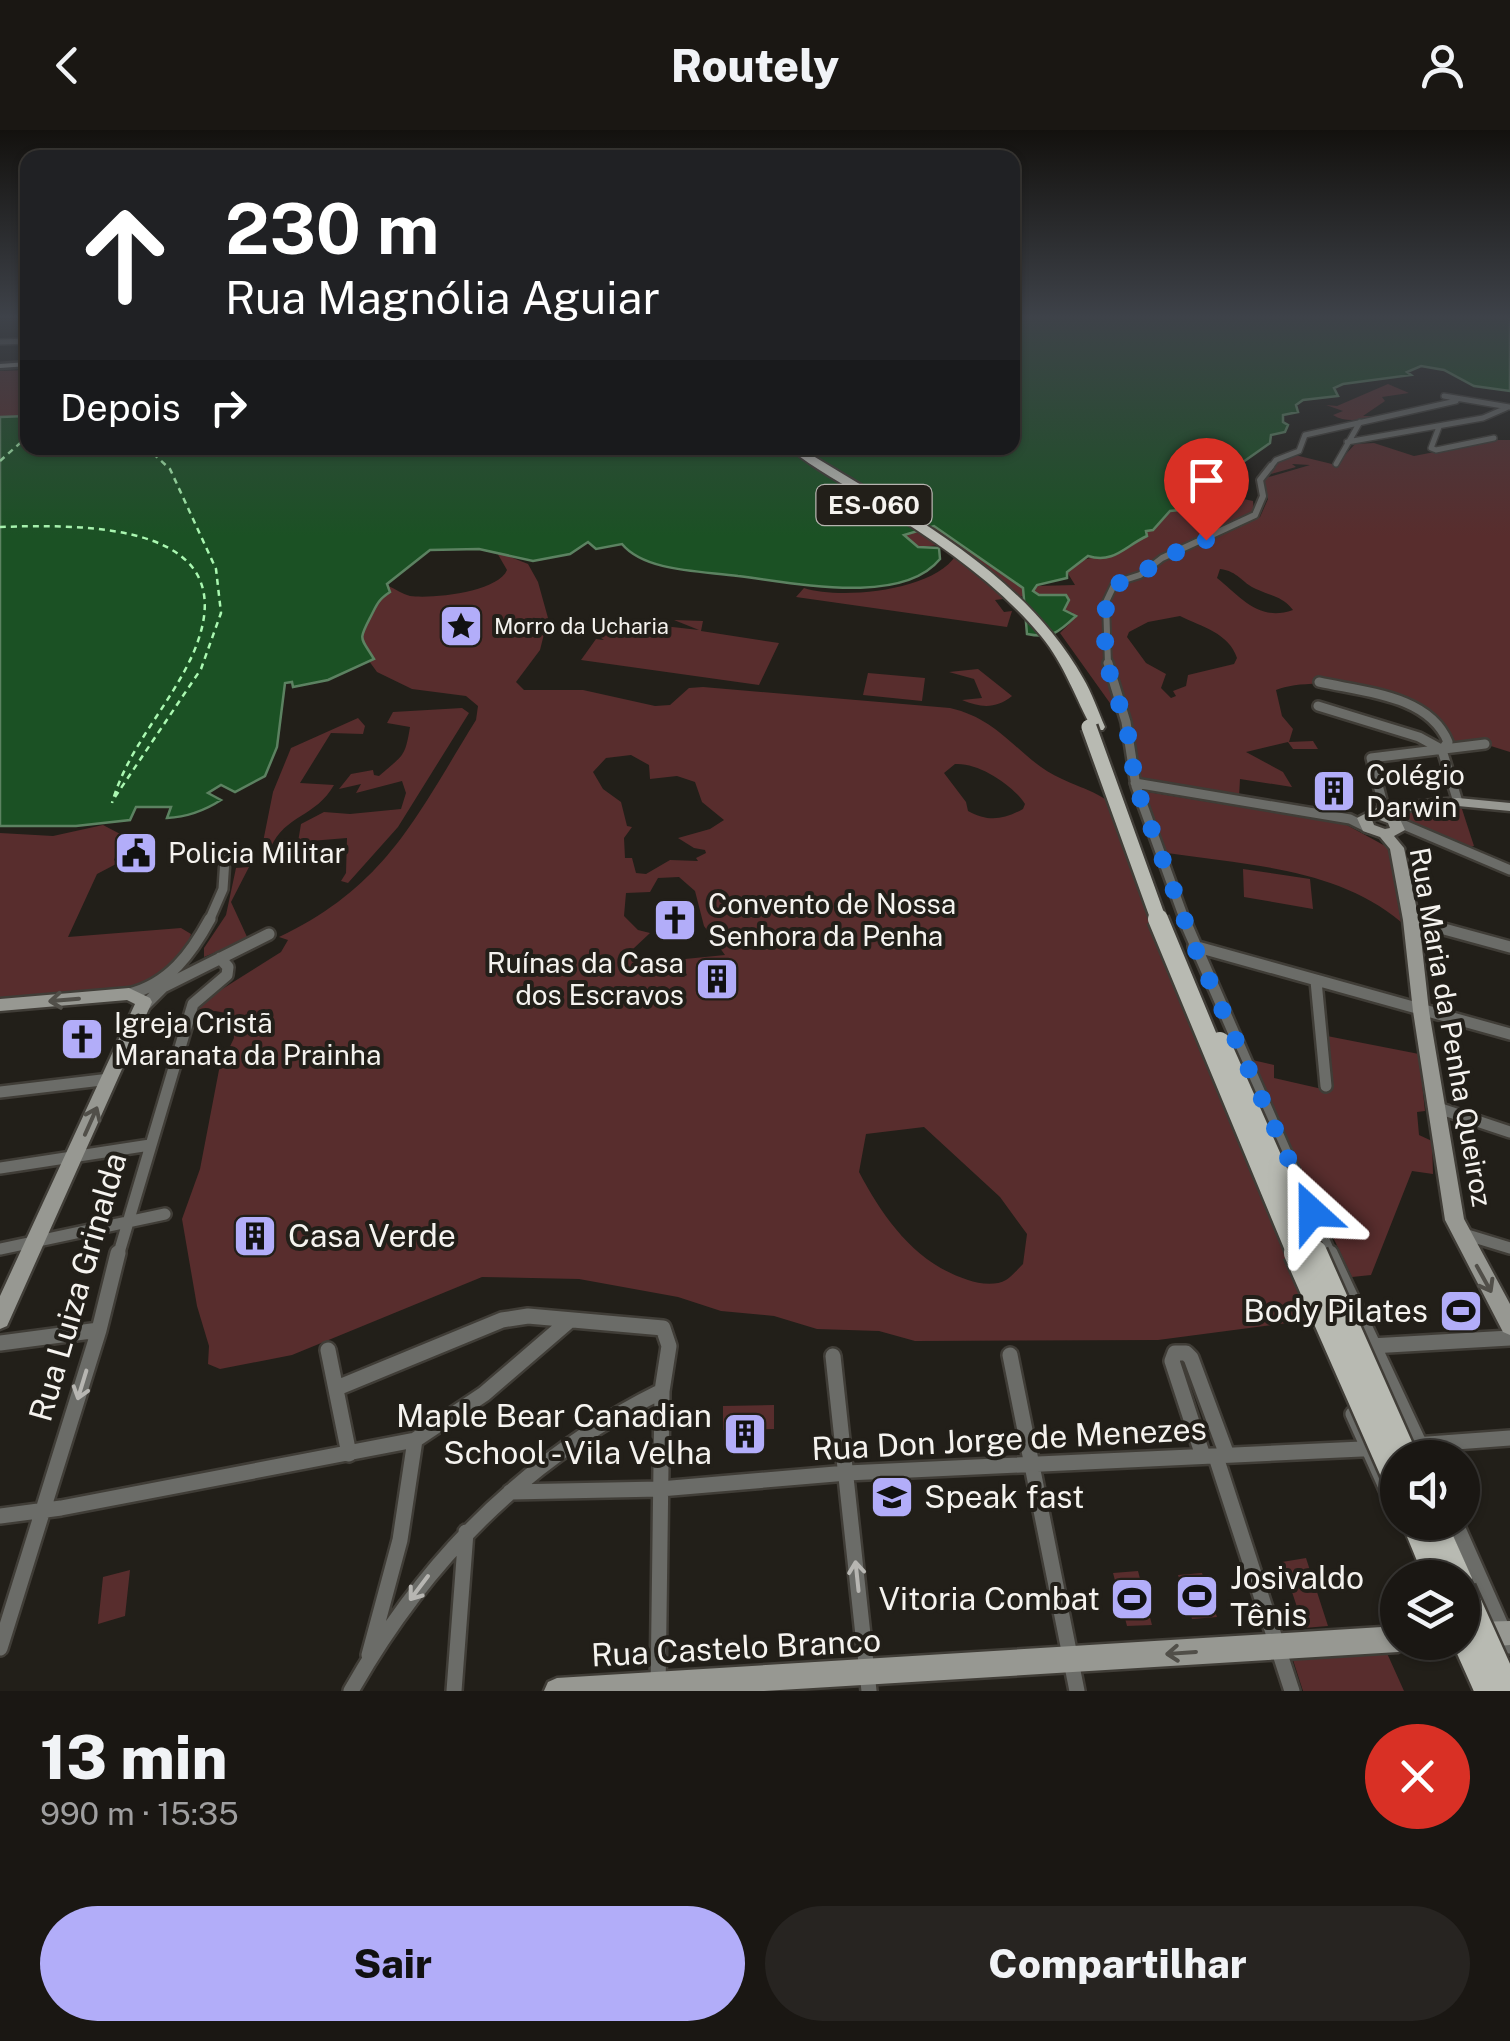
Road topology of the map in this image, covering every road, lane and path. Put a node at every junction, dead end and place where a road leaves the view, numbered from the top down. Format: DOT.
graph roads {
  1 [pos="1444,396"];
  2 [pos="1456,401"];
  3 [pos="1508,408"];
  4 [pos="1360,422"];
  5 [pos="1438,427"];
  6 [pos="1494,438"];
  7 [pos="1348,442"];
  8 [pos="800,455"];
  9 [pos="801,455"];
  10 [pos="1336,464"];
  11 [pos="1319,682"];
  12 [pos="1318,706"];
  13 [pos="1484,744"];
  14 [pos="1442,750"];
  15 [pos="1135,783"];
  16 [pos="1458,802"];
  17 [pos="1400,806"];
  18 [pos="1510,807"];
  19 [pos="1373,816"];
  20 [pos="1391,828"];
  21 [pos="226,860"];
  22 [pos="1510,870"];
  23 [pos="1411,920"];
  24 [pos="269,934"];
  25 [pos="1194,946"];
  26 [pos="1510,946"];
  27 [pos="216,960"];
  28 [pos="193,963"];
  29 [pos="178,966"];
  30 [pos="1316,981"];
  31 [pos="135,1001"];
  32 [pos="0,1005"];
  33 [pos="1421,1010"];
  34 [pos="1510,1034"];
  35 [pos="110,1079"];
  36 [pos="1326,1086"];
  37 [pos="0,1092"];
  38 [pos="1438,1108"];
  39 [pos="1510,1132"];
  40 [pos="150,1145"];
  41 [pos="74,1157"];
  42 [pos="0,1168"];
  43 [pos="165,1214"];
  44 [pos="126,1223"];
  45 [pos="1458,1232"];
  46 [pos="36,1242"];
  47 [pos="1510,1248"];
  48 [pos="0,1250"];
  49 [pos="0,1320"];
  50 [pos="570,1320"];
  51 [pos="1510,1326"];
  52 [pos="98,1330"];
  53 [pos="1318,1330"];
  54 [pos="1510,1338"];
  55 [pos="0,1343"];
  56 [pos="1371,1346"];
  57 [pos="328,1350"];
  58 [pos="833,1356"];
  59 [pos="1010,1356"];
  60 [pos="337,1388"];
  61 [pos="662,1391"];
  62 [pos="1206,1398"];
  63 [pos="1186,1399"];
  64 [pos="1510,1438"];
  65 [pos="415,1440"];
  66 [pos="1408,1440"];
  67 [pos="1409,1440"];
  68 [pos="1480,1442"];
  69 [pos="1380,1443"];
  70 [pos="1373,1449"];
  71 [pos="1380,1449"];
  72 [pos="349,1454"];
  73 [pos="1215,1456"];
  74 [pos="1032,1463"];
  75 [pos="1380,1467"];
  76 [pos="846,1473"];
  77 [pos="660,1489"];
  78 [pos="510,1492"];
  79 [pos="42,1512"];
  80 [pos="0,1516"];
  81 [pos="467,1530"];
  82 [pos="1460,1540"];
  83 [pos="1480,1629"];
  84 [pos="1489,1636"];
  85 [pos="1380,1640"];
  86 [pos="1278,1645"];
  87 [pos="0,1648"];
  88 [pos="369,1656"];
  89 [pos="1462,1660"];
  90 [pos="1071,1661"];
  91 [pos="868,1682"];
  92 [pos="658,1687"];
  93 [pos="352,1691"];
  94 [pos="454,1691"];
  95 [pos="557,1691"];
  96 [pos="1078,1691"];
  97 [pos="1292,1691"];
  98 [pos="1475,1691"];
  99 [pos="1488,1691"];
  100 [pos="1508,1691"];
  1 -- 2 [label="street"];
  2 -- 3 [label="street"];
  2 -- 4 [label="street"];
  3 -- 5 [label="street"];
  4 -- 7 [label="street"];
  4 -- 15 [label="street"];
  5 -- 6 [label="street"];
  5 -- 7 [label="street"];
  7 -- 10 [label="street"];
  8 -- 69 [label="main road, ES-060, bridge"];
  9 -- 66 [label="main road, ES-060, bridge"];
  11 -- 14 [label="street"];
  12 -- 14 [label="street"];
  13 -- 14 [label="street"];
  14 -- 16 [label="street"];
  14 -- 19 [label="street"];
  15 -- 19 [label="street"];
  15 -- 25 [label="street"];
  16 -- 17 [label="main road"];
  16 -- 18 [label="main road"];
  17 -- 19 [label="main road"];
  17 -- 20 [label="main road, Rua Maria da Penha Queiroz"];
  19 -- 20 [label="main road"];
  20 -- 22 [label="street"];
  20 -- 23 [label="main road, Rua Maria da Penha Queiroz"];
  21 -- 28 [label="street"];
  23 -- 26 [label="street"];
  23 -- 33 [label="main road, Rua Maria da Penha Queiroz"];
  24 -- 27 [label="street"];
  25 -- 30 [label="street"];
  25 -- 56 [label="street"];
  27 -- 28 [label="street"];
  27 -- 40 [label="street, Rua Luiza Grinalda"];
  28 -- 29 [label="street"];
  28 -- 29 [label="street"];
  28 -- 31 [label="street"];
  29 -- 31 [label="street"];
  30 -- 33 [label="street"];
  30 -- 36 [label="street"];
  31 -- 32 [label="main road, one-way"];
  31 -- 35 [label="main road"];
  33 -- 34 [label="street"];
  33 -- 38 [label="main road, Rua Maria da Penha Queiroz"];
  35 -- 37 [label="street"];
  41 -- 35 [label="main road, one-way"];
  38 -- 39 [label="street"];
  38 -- 45 [label="main road, Rua Maria da Penha Queiroz"];
  40 -- 41 [label="street"];
  40 -- 44 [label="street, Rua Luiza Grinalda"];
  41 -- 42 [label="street"];
  41 -- 46 [label="main road"];
  43 -- 44 [label="street"];
  44 -- 46 [label="street"];
  44 -- 52 [label="street, Rua Luiza Grinalda"];
  45 -- 47 [label="street"];
  45 -- 51 [label="main road, Rua Maria da Penha Queiroz, one-way"];
  46 -- 48 [label="street"];
  46 -- 49 [label="main road"];
  50 -- 60 [label="street"];
  50 -- 61 [label="street"];
  50 -- 65 [label="street"];
  52 -- 55 [label="street"];
  52 -- 79 [label="street, Rua Luiza Grinalda, one-way"];
  53 -- 70 [label="street"];
  54 -- 56 [label="street"];
  56 -- 67 [label="street"];
  57 -- 60 [label="street"];
  58 -- 76 [label="street"];
  59 -- 74 [label="street"];
  60 -- 72 [label="street"];
  61 -- 77 [label="street"];
  61 -- 78 [label="street"];
  62 -- 63 [label="street"];
  62 -- 63 [label="street"];
  62 -- 73 [label="street"];
  63 -- 73 [label="street"];
  64 -- 68 [label="street, Rua Don Jorge de Menezes"];
  65 -- 72 [label="street"];
  65 -- 88 [label="street"];
  70 -- 71 [label="street, Rua Don Jorge de Menezes, bridge"];
  70 -- 73 [label="street, Rua Don Jorge de Menezes"];
  70 -- 75 [label="street"];
  72 -- 79 [label="street"];
  73 -- 74 [label="street, Rua Don Jorge de Menezes"];
  73 -- 86 [label="street"];
  74 -- 76 [label="street, Rua Don Jorge de Menezes"];
  74 -- 90 [label="street"];
  76 -- 77 [label="street, Rua Don Jorge de Menezes"];
  91 -- 76 [label="street, one-way"];
  77 -- 78 [label="street, Rua Don Jorge de Menezes"];
  77 -- 92 [label="street"];
  78 -- 81 [label="street"];
  79 -- 80 [label="street"];
  79 -- 87 [label="street, Rua Luiza Grinalda"];
  81 -- 88 [label="street, one-way"];
  81 -- 94 [label="street"];
  82 -- 84 [label="street"];
  83 -- 100 [label="main road, bridge"];
  84 -- 99 [label="main road, bridge"];
  85 -- 86 [label="main road, Rua Castelo Branco"];
  86 -- 90 [label="main road, Rua Castelo Branco, one-way"];
  86 -- 97 [label="street"];
  88 -- 93 [label="street"];
  89 -- 98 [label="street"];
  90 -- 91 [label="main road, Rua Castelo Branco"];
  90 -- 96 [label="street"];
  91 -- 92 [label="main road, Rua Castelo Branco"];
  92 -- 95 [label="main road, Rua Castelo Branco"];
}
